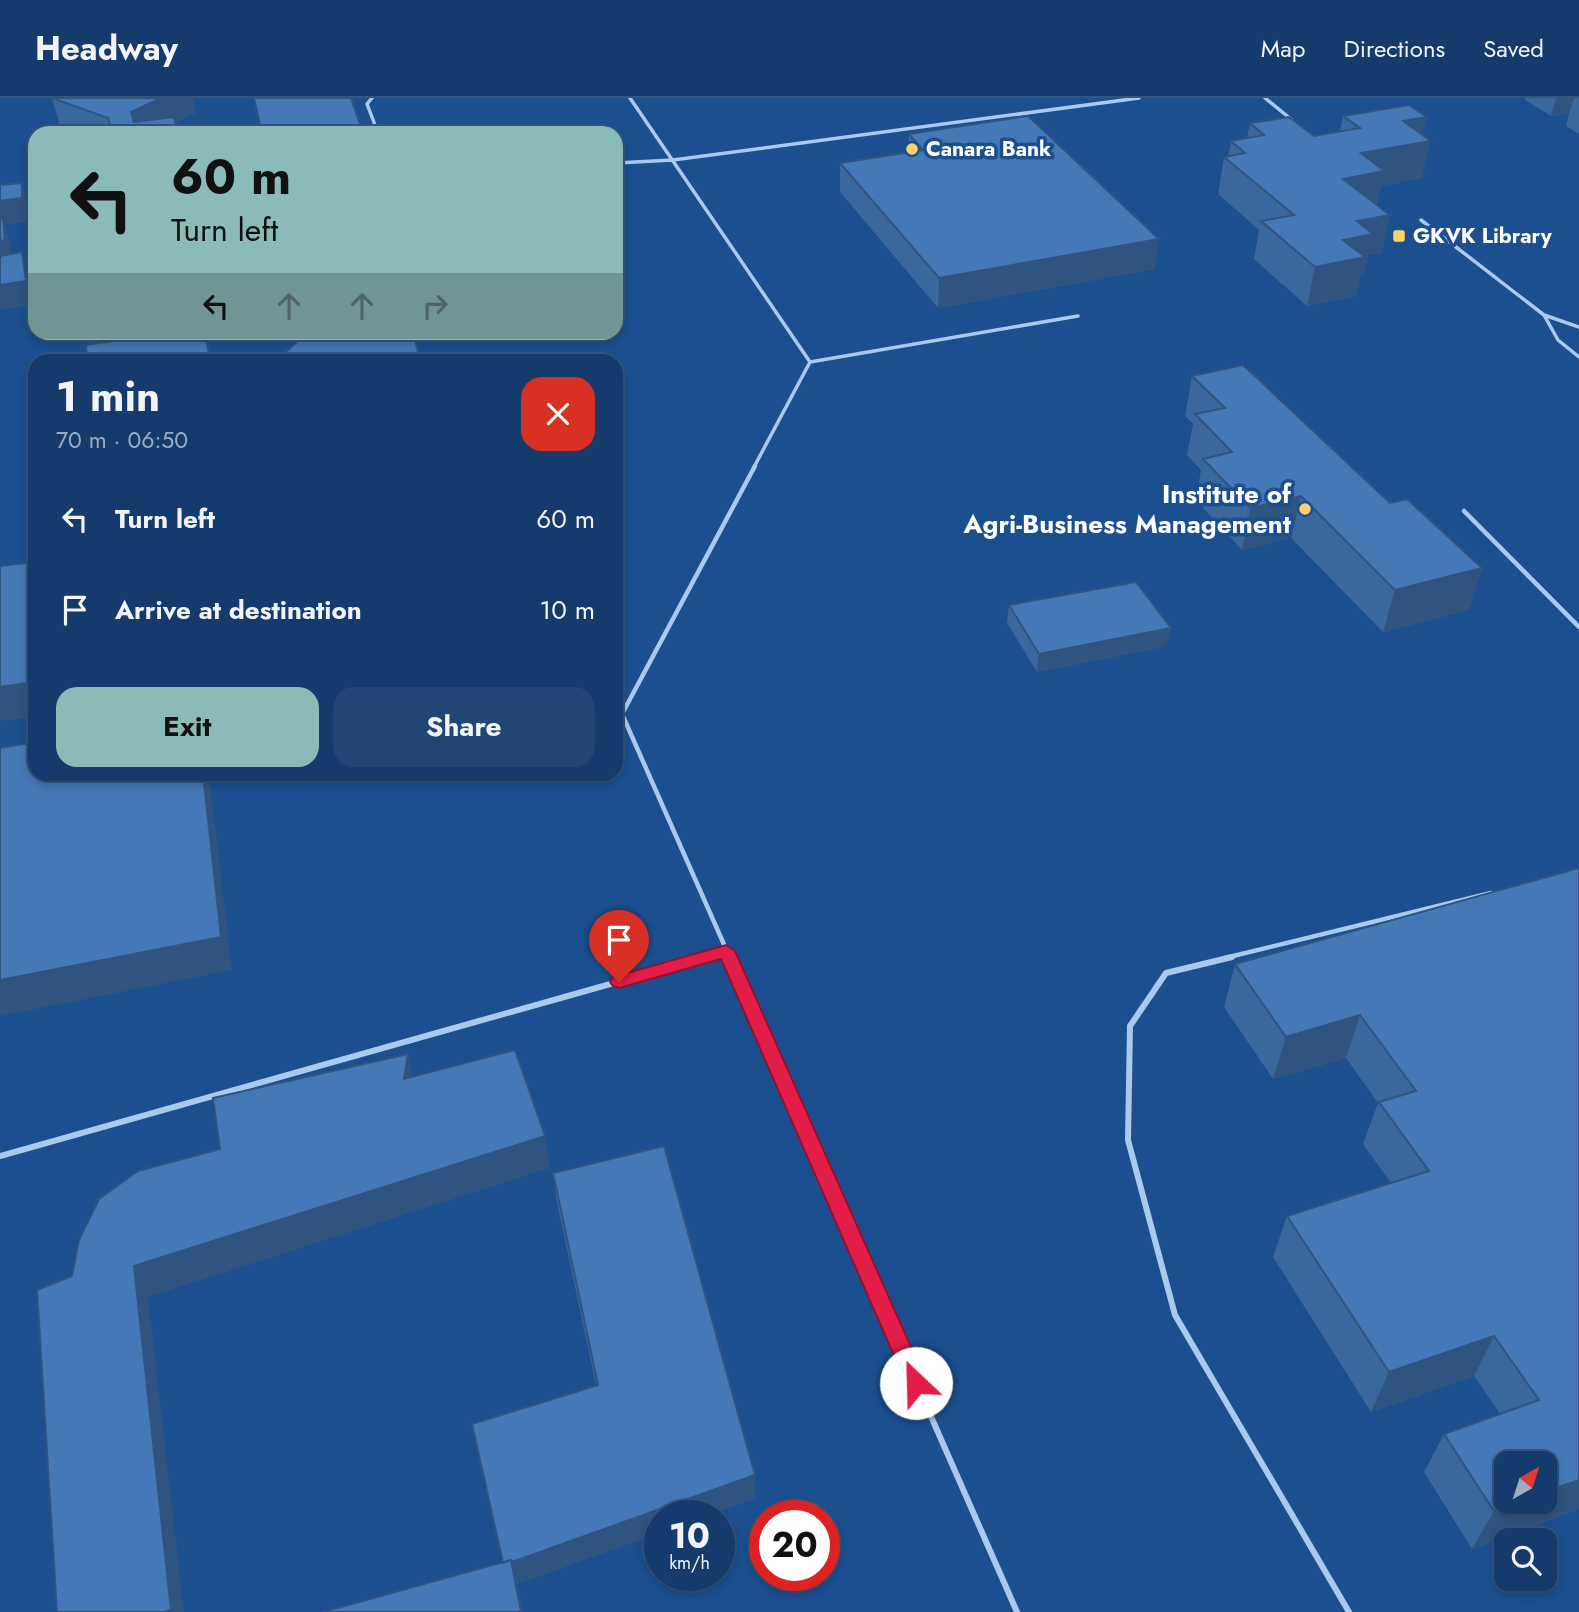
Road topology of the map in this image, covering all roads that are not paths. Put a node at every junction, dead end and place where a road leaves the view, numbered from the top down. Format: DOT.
graph roads {
  1 [pos="372,98"];
  2 [pos="630,98"];
  3 [pos="1139,98"];
  4 [pos="1265,98"];
  5 [pos="1297,123"];
  6 [pos="375,126"];
  7 [pos="673,160"];
  8 [pos="623,163"];
  9 [pos="1421,220"];
  10 [pos="1544,315"];
  11 [pos="1078,316"];
  12 [pos="1579,327"];
  13 [pos="1579,357"];
  14 [pos="810,362"];
  15 [pos="1464,511"];
  16 [pos="1579,626"];
  17 [pos="623,711"];
  18 [pos="623,715"];
  19 [pos="1499,891"];
  20 [pos="726,951"];
  21 [pos="0,1156"];
  22 [pos="1017,1612"];
  23 [pos="1349,1612"];
  1 -- 6 [label="lane"];
  2 -- 7 [label="lane"];
  3 -- 7 [label="lane"];
  4 -- 5 [label="lane"];
  7 -- 8 [label="lane"];
  7 -- 14 [label="lane"];
  9 -- 10 [label="lane"];
  10 -- 12 [label="lane"];
  10 -- 13 [label="lane"];
  11 -- 14 [label="lane"];
  14 -- 17 [label="lane"];
  15 -- 16 [label="lane"];
  18 -- 20 [label="lane"];
  19 -- 23 [label="lane"];
  20 -- 21 [label="lane"];
  20 -- 22 [label="lane"];
}
